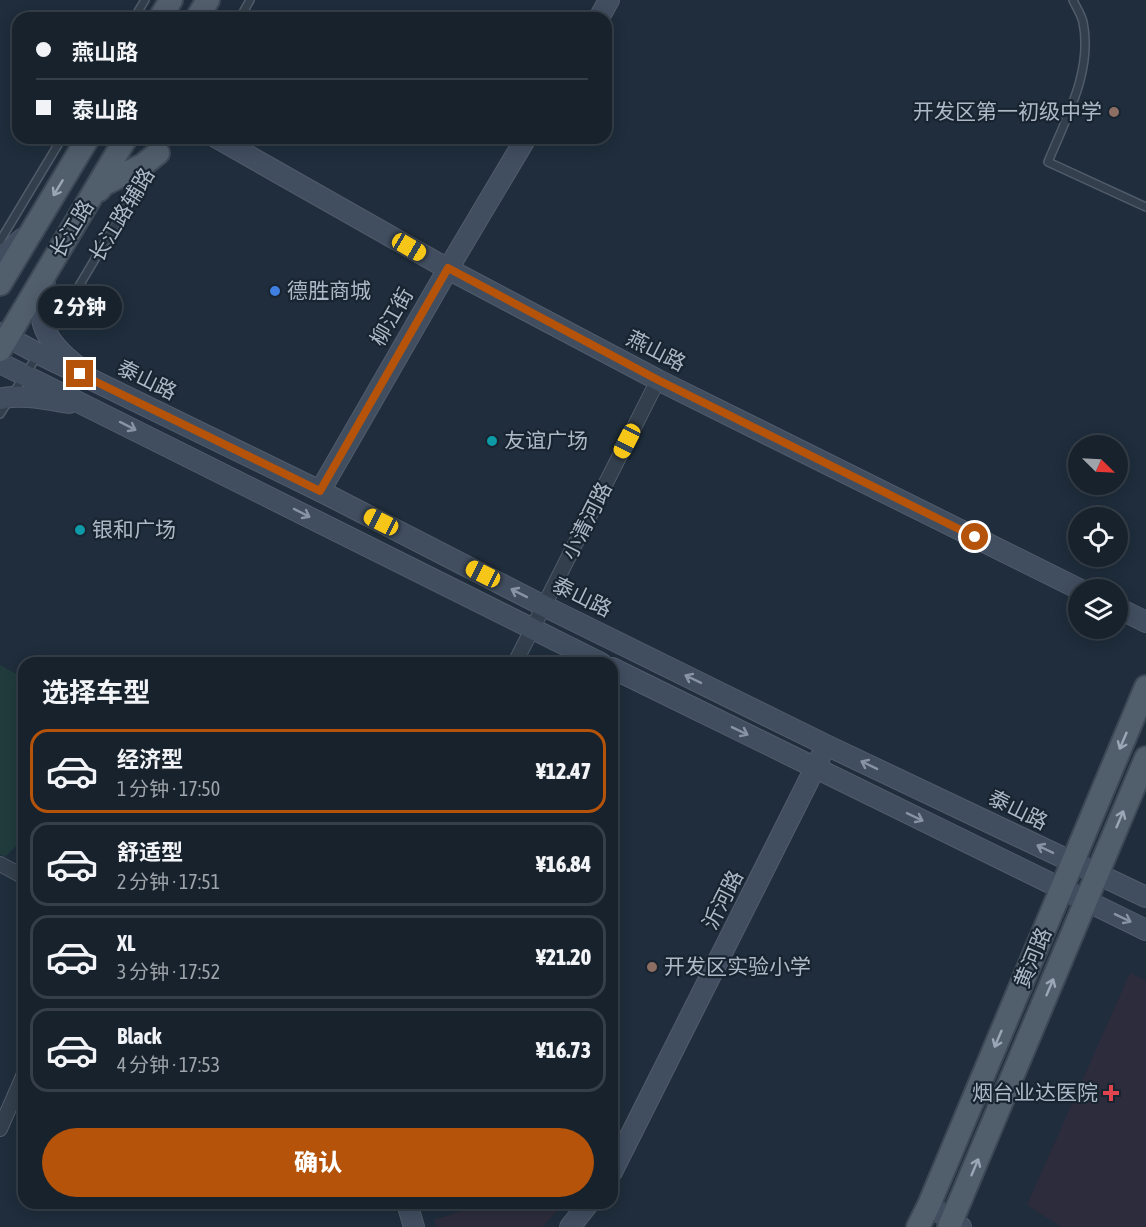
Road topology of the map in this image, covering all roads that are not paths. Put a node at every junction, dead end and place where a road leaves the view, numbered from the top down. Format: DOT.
graph roads {
  1 [pos="1073,0"];
  2 [pos="58,144"];
  3 [pos="84,144"];
  4 [pos="122,144"];
  5 [pos="228,144"];
  6 [pos="522,144"];
  7 [pos="163,145"];
  8 [pos="89,200"];
  9 [pos="1146,207"];
  10 [pos="33,228"];
  11 [pos="0,241"];
  12 [pos="0,259"];
  13 [pos="49,268"];
  14 [pos="448,268"];
  15 [pos="0,284"];
  16 [pos="49,337"];
  17 [pos="3,340"];
  18 [pos="39,354"];
  19 [pos="0,363"];
  20 [pos="24,375"];
  21 [pos="658,380"];
  22 [pos="101,384"];
  23 [pos="3,404"];
  24 [pos="90,406"];
  25 [pos="320,491"];
  26 [pos="1068,584"];
  27 [pos="544,606"];
  28 [pos="1128,613"];
  29 [pos="1146,622"];
  30 [pos="532,629"];
  31 [pos="519,657"];
  32 [pos="589,657"];
  33 [pos="618,671"];
  34 [pos="1146,687"];
  35 [pos="826,745"];
  36 [pos="1146,758"];
  37 [pos="816,769"];
  38 [pos="1072,862"];
  39 [pos="0,864"];
  40 [pos="1098,873"];
  41 [pos="18,874"];
  42 [pos="1061,888"];
  43 [pos="1146,897"];
  44 [pos="1087,900"];
  45 [pos="1146,930"];
  46 [pos="18,1088"];
  47 [pos="0,1129"];
  48 [pos="618,1160"];
  49 [pos="409,1209"];
  50 [pos="584,1209"];
  51 [pos="925,1220"];
  52 [pos="954,1225"];
  53 [pos="414,1227"];
  54 [pos="570,1227"];
  1 -- 9 [label="lane"];
  2 -- 11 [label="lane"];
  3 -- 10 [label="main road, 长江路, one-way"];
  4 -- 8 [label="main road, 长江路"];
  5 -- 14 [label="main road, 燕山路"];
  6 -- 14 [label="main road, 柳江街"];
  7 -- 8 [label="main road"];
  7 -- 16 [label="lane, 长江路辅路"];
  8 -- 13 [label="main road, 长江路"];
  10 -- 12 [label="main road"];
  10 -- 15 [label="main road, 长江路"];
  13 -- 16 [label="main road"];
  13 -- 17 [label="main road, 长江路"];
  14 -- 21 [label="main road, 燕山路"];
  14 -- 25 [label="main road, 柳江街"];
  16 -- 18 [label="lane, 长江路辅路"];
  16 -- 22 [label="main road"];
  17 -- 18 [label="main road, 泰山路"];
  18 -- 20 [label="lane, 长江路辅路"];
  18 -- 22 [label="main road, 泰山路"];
  19 -- 20 [label="main road"];
  20 -- 23 [label="lane, 长江路辅路"];
  20 -- 24 [label="main road"];
  21 -- 26 [label="main road, 燕山路"];
  21 -- 27 [label="street, 小清河路"];
  22 -- 25 [label="main road, 泰山路"];
  23 -- 24 [label="main road"];
  24 -- 30 [label="main road, one-way"];
  27 -- 25 [label="main road, 泰山路, one-way"];
  27 -- 30 [label="street, 小清河路"];
  35 -- 27 [label="main road, 泰山路, one-way"];
  28 -- 29 [label="main road"];
  30 -- 31 [label="street, 小清河路"];
  30 -- 32 [label="main road"];
  33 -- 37 [label="main road, one-way"];
  34 -- 38 [label="main road, 黄河路, one-way"];
  35 -- 37 [label="main road, 沂河路"];
  38 -- 35 [label="main road, 泰山路, one-way"];
  40 -- 36 [label="main road, 黄河路, one-way"];
  37 -- 42 [label="main road, one-way"];
  37 -- 48 [label="main road, 沂河路"];
  38 -- 40 [label="main road, 泰山路"];
  38 -- 42 [label="main road, 黄河路"];
  39 -- 41 [label="street"];
  40 -- 43 [label="main road, 泰山路"];
  40 -- 44 [label="main road, 黄河路"];
  42 -- 44 [label="main road"];
  42 -- 51 [label="main road, 黄河路, one-way"];
  44 -- 45 [label="main road, one-way"];
  52 -- 44 [label="main road, 黄河路, one-way"];
  46 -- 47 [label="street"];
  49 -- 53 [label="main road"];
  50 -- 54 [label="main road"];
  51 -- 52 [label="main road"];
}
